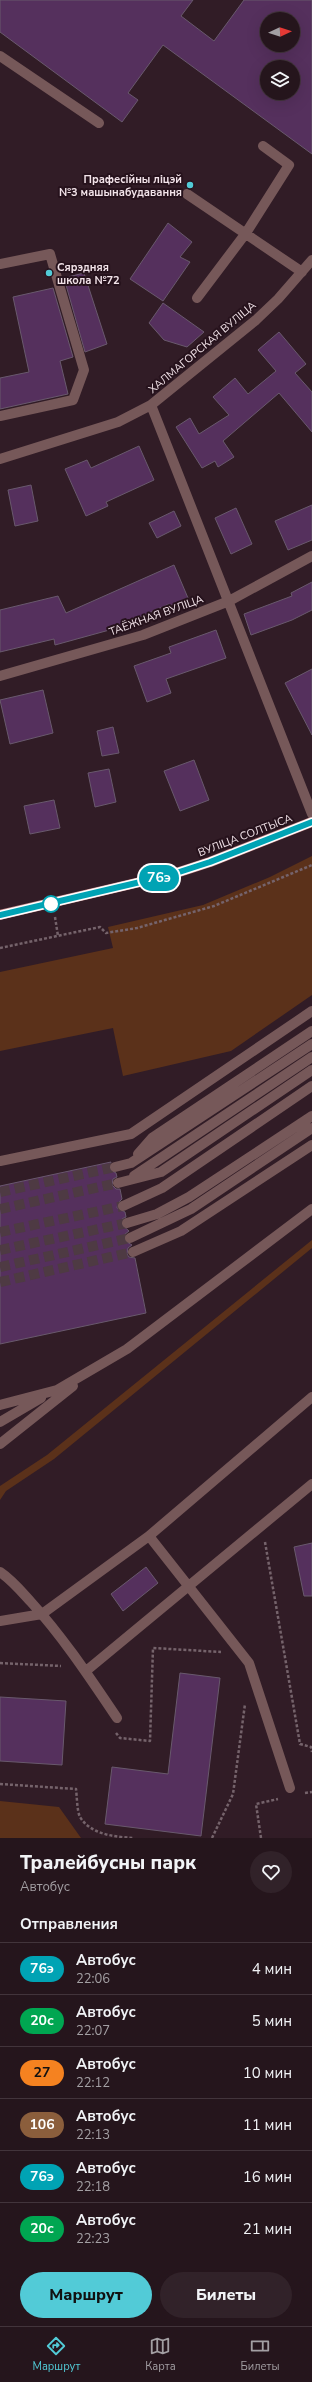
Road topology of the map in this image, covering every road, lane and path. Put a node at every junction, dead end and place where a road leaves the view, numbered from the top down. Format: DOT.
graph roads {
  1 [pos="0,56"];
  2 [pos="99,123"];
  3 [pos="263,146"];
  4 [pos="187,194"];
  5 [pos="246,234"];
  6 [pos="312,260"];
  7 [pos="0,264"];
  8 [pos="302,272"];
  9 [pos="197,298"];
  10 [pos="151,405"];
  11 [pos="0,416"];
  12 [pos="0,459"];
  13 [pos="312,556"];
  14 [pos="229,600"];
  15 [pos="0,676"];
  16 [pos="312,814"];
  17 [pos="312,822"];
  18 [pos="312,866"];
  19 [pos="0,915"];
  20 [pos="0,948"];
  21 [pos="312,1011"];
  22 [pos="312,1031"];
  23 [pos="312,1044"];
  24 [pos="312,1057"];
  25 [pos="312,1070"];
  26 [pos="312,1086"];
  27 [pos="312,1116"];
  28 [pos="312,1128"];
  29 [pos="312,1145"];
  30 [pos="0,1161"];
  31 [pos="131,1163"];
  32 [pos="115,1167"];
  33 [pos="123,1206"];
  34 [pos="312,1209"];
  35 [pos="127,1223"];
  36 [pos="130,1238"];
  37 [pos="133,1252"];
  38 [pos="99,1365"];
  39 [pos="57,1390"];
  40 [pos="312,1397"];
  41 [pos="0,1405"];
  42 [pos="0,1422"];
  43 [pos="0,1444"];
  44 [pos="312,1484"];
  45 [pos="149,1536"];
  46 [pos="265,1540"];
  47 [pos="0,1572"];
  48 [pos="189,1586"];
  49 [pos="42,1614"];
  50 [pos="0,1621"];
  51 [pos="223,1652"];
  52 [pos="0,1663"];
  53 [pos="62,1666"];
  54 [pos="86,1671"];
  55 [pos="246,1700"];
  56 [pos="117,1718"];
  57 [pos="115,1732"];
  58 [pos="312,1752"];
  59 [pos="0,1784"];
  60 [pos="290,1788"];
  61 [pos="312,1792"];
  62 [pos="298,1795"];
  63 [pos="284,1798"];
  64 [pos="134,1838"];
  65 [pos="212,1838"];
  66 [pos="261,1838"];
  1 -- 2 [label="street"];
  3 -- 5 [label="street"];
  4 -- 5 [label="street"];
  5 -- 8 [label="street"];
  5 -- 9 [label="street"];
  6 -- 8 [label="street, ХАЛМАГОРСКАЯ ВУЛІЦА"];
  7 -- 11 [label="street"];
  8 -- 10 [label="street, ХАЛМАГОРСКАЯ ВУЛІЦА"];
  10 -- 12 [label="street, ХАЛМАГОРСКАЯ ВУЛІЦА"];
  10 -- 14 [label="street"];
  13 -- 14 [label="street, ТАЁЖНАЯ ВУЛІЦА"];
  14 -- 15 [label="street, ТАЁЖНАЯ ВУЛІЦА"];
  14 -- 16 [label="street"];
  17 -- 19 [label="main road, ВУЛІЦА СОЛТЫСА"];
  18 -- 20 [label="path"];
  21 -- 30 [label="street"];
  22 -- 31 [label="street"];
  23 -- 31 [label="street"];
  24 -- 25 [label="street"];
  26 -- 33 [label="street"];
  27 -- 35 [label="street"];
  28 -- 36 [label="street"];
  29 -- 37 [label="street"];
  31 -- 32 [label="street"];
  34 -- 38 [label="street"];
  38 -- 39 [label="street"];
  38 -- 43 [label="street"];
  39 -- 41 [label="street"];
  39 -- 42 [label="street"];
  40 -- 45 [label="street"];
  44 -- 48 [label="street"];
  45 -- 48 [label="street"];
  45 -- 49 [label="street"];
  46 -- 58 [label="path"];
  47 -- 49 [label="street"];
  48 -- 54 [label="street"];
  48 -- 60 [label="street"];
  49 -- 50 [label="street"];
  49 -- 54 [label="street"];
  51 -- 57 [label="path"];
  52 -- 53 [label="path"];
  54 -- 56 [label="street"];
  55 -- 65 [label="path"];
  59 -- 64 [label="path"];
  61 -- 62 [label="path"];
  63 -- 66 [label="path"];
}
